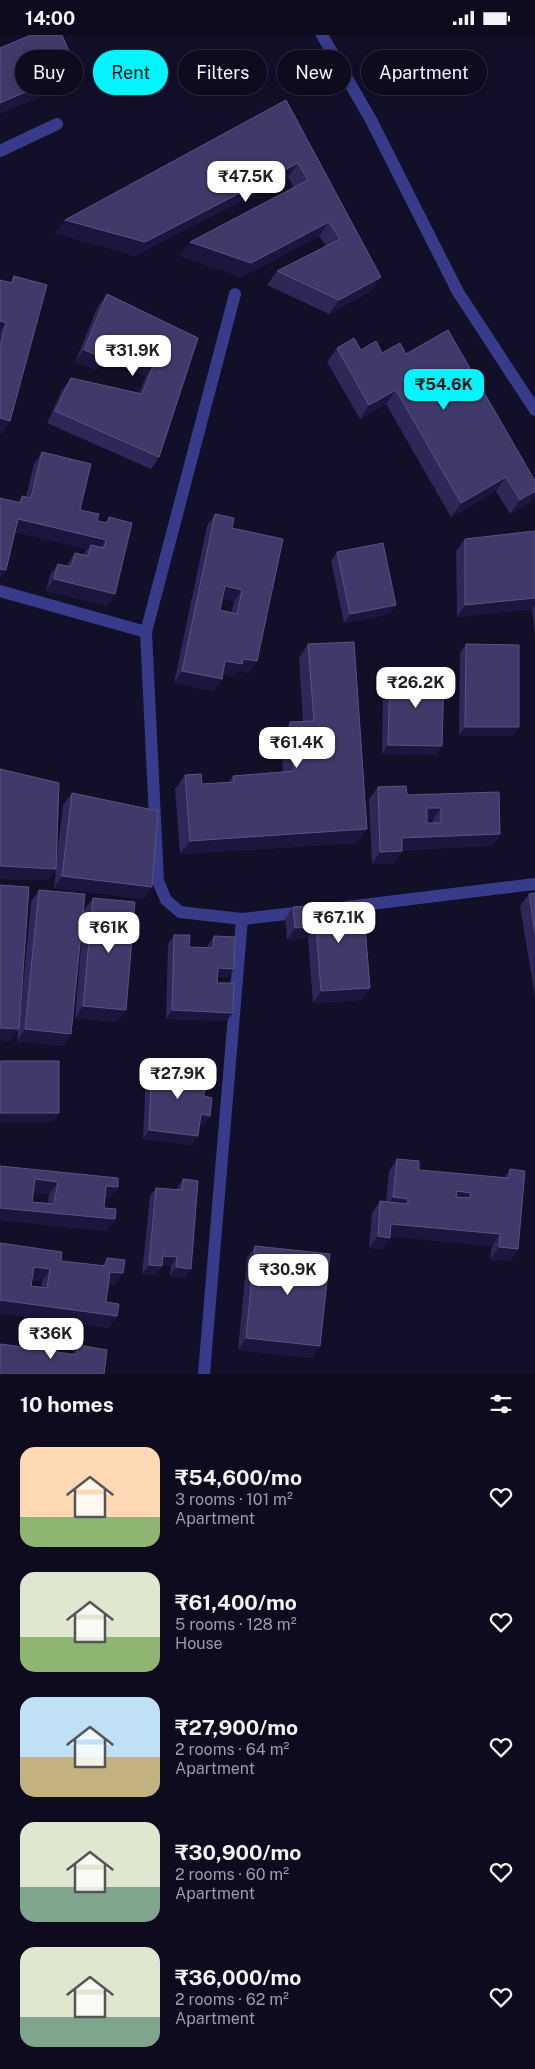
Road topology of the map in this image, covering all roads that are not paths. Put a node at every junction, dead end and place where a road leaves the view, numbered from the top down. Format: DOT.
graph roads {
  1 [pos="322,35"];
  2 [pos="57,124"];
  3 [pos="0,151"];
  4 [pos="235,294"];
  5 [pos="535,410"];
  6 [pos="0,591"];
  7 [pos="146,632"];
  8 [pos="535,884"];
  9 [pos="242,919"];
  10 [pos="204,1374"];
  1 -- 5 [label="street"];
  2 -- 3 [label="street"];
  4 -- 7 [label="street"];
  6 -- 7 [label="street"];
  7 -- 9 [label="street"];
  8 -- 9 [label="street"];
  9 -- 10 [label="street"];
}
